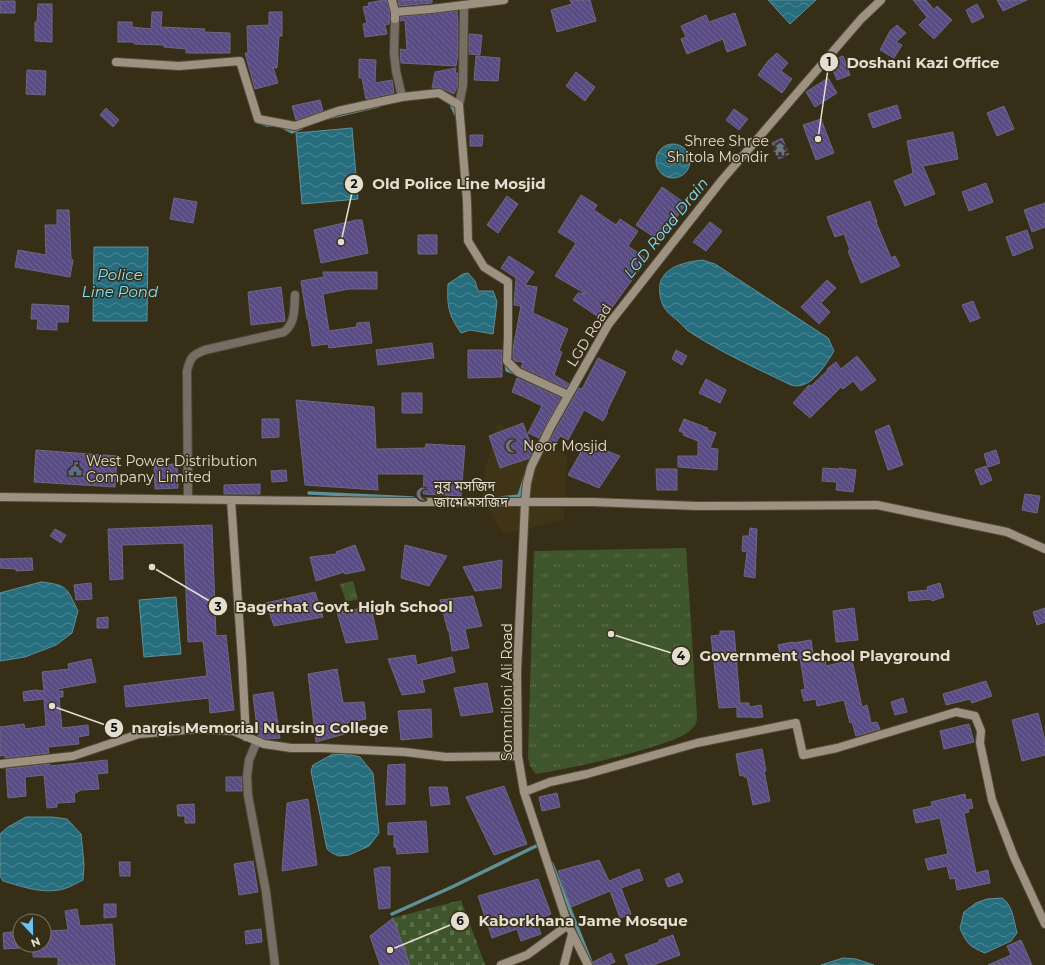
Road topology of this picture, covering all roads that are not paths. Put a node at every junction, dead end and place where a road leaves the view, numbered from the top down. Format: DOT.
graph roads {
  1 [pos="392,0"];
  2 [pos="504,0"];
  3 [pos="881,0"];
  4 [pos="464,5"];
  5 [pos="395,15"];
  6 [pos="116,62"];
  7 [pos="402,97"];
  8 [pos="459,105"];
  9 [pos="295,295"];
  10 [pos="568,395"];
  11 [pos="0,497"];
  12 [pos="188,499"];
  13 [pos="230,500"];
  14 [pos="525,503"];
  15 [pos="1045,549"];
  16 [pos="246,737"];
  17 [pos="258,741"];
  18 [pos="518,756"];
  19 [pos="0,764"];
  20 [pos="524,792"];
  21 [pos="1045,924"];
  22 [pos="568,925"];
  23 [pos="572,934"];
  24 [pos="275,965"];
  25 [pos="501,965"];
  26 [pos="564,965"];
  27 [pos="588,965"];
  1 -- 5 [label="street"];
  2 -- 4 [label="street"];
  3 -- 10 [label="street, LGD Road"];
  4 -- 5 [label="street"];
  4 -- 8 [label="street"];
  5 -- 7 [label="street"];
  6 -- 7 [label="street"];
  7 -- 8 [label="street"];
  8 -- 10 [label="street"];
  9 -- 12 [label="street"];
  10 -- 14 [label="street, LGD Road"];
  11 -- 12 [label="street"];
  12 -- 13 [label="street"];
  13 -- 14 [label="street"];
  13 -- 16 [label="street"];
  14 -- 15 [label="street"];
  14 -- 18 [label="street, Sommiloni Ali Road"];
  16 -- 17 [label="street"];
  16 -- 19 [label="street"];
  17 -- 18 [label="street"];
  17 -- 24 [label="street"];
  18 -- 20 [label="street, Sommiloni Ali Road"];
  20 -- 21 [label="street"];
  20 -- 22 [label="street, Sommiloni Ali Road"];
  22 -- 23 [label="street, Sommiloni Ali Road"];
  22 -- 25 [label="street"];
  23 -- 26 [label="street"];
  23 -- 27 [label="street, Sommiloni Ali Road"];
}
